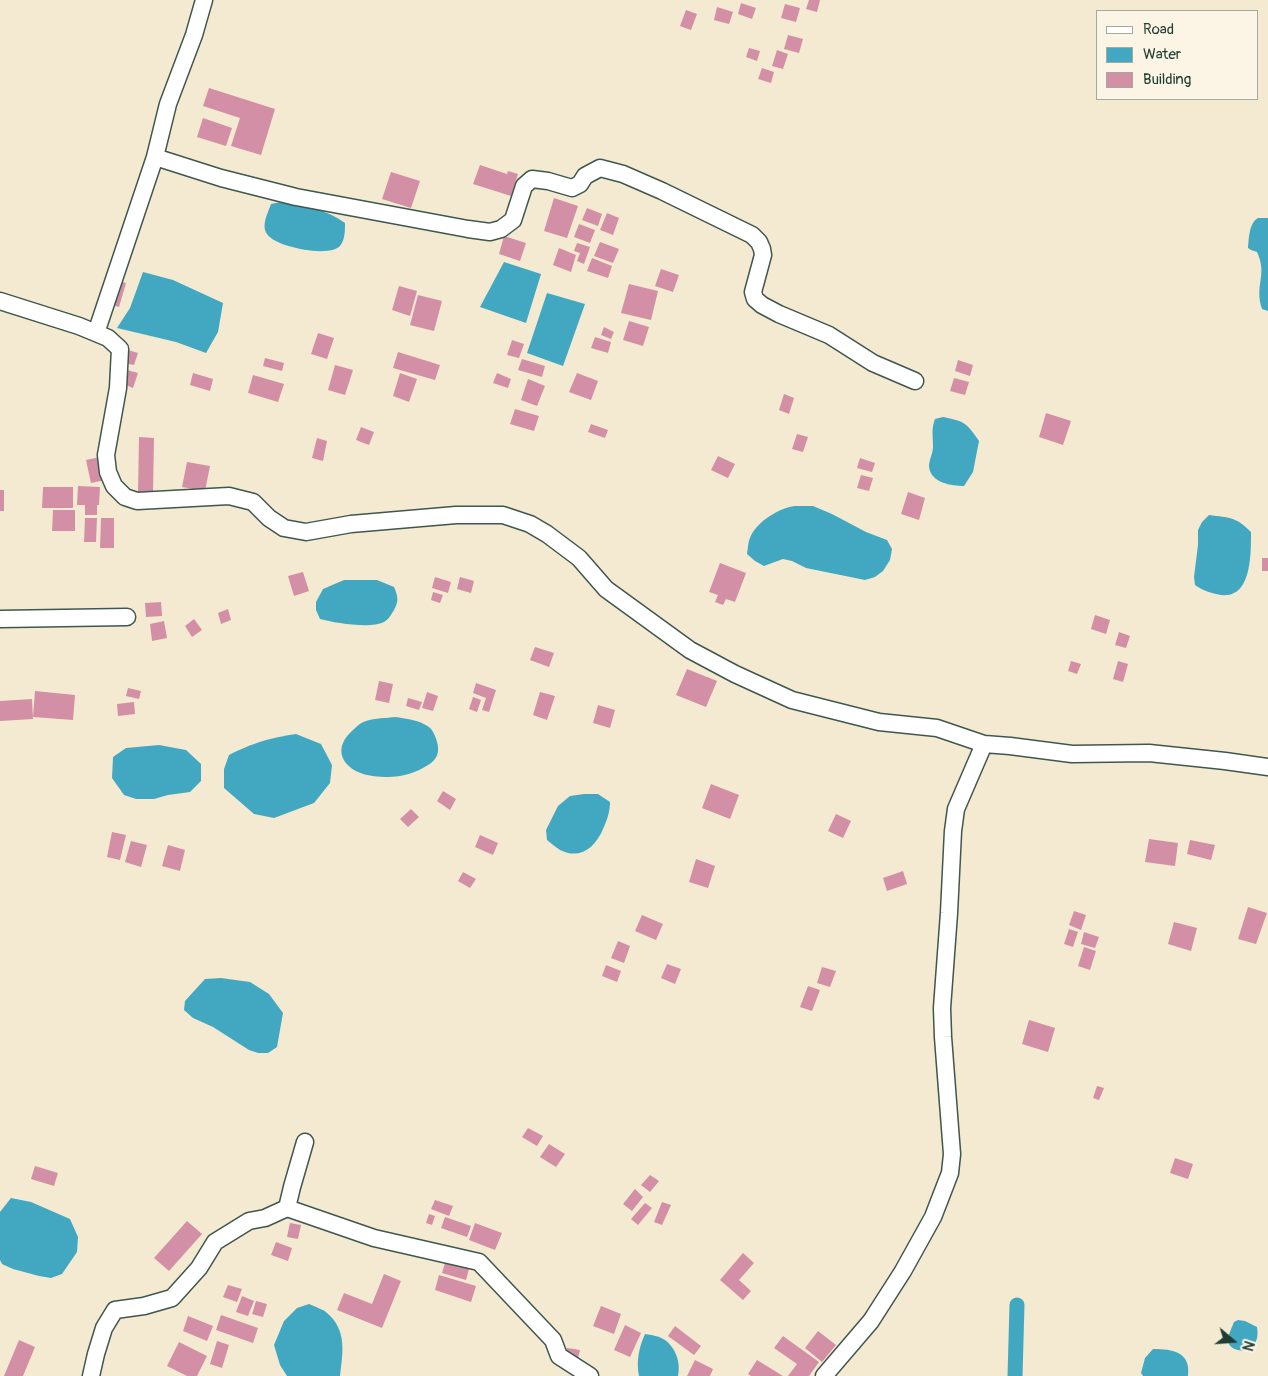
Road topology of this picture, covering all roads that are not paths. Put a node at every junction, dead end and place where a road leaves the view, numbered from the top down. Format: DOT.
graph roads {
  1 [pos="204,0"];
  2 [pos="155,157"];
  3 [pos="0,302"];
  4 [pos="96,333"];
  5 [pos="915,381"];
  6 [pos="127,616"];
  7 [pos="0,619"];
  8 [pos="984,744"];
  9 [pos="1268,767"];
  10 [pos="304,1142"];
  11 [pos="287,1208"];
  12 [pos="91,1376"];
  13 [pos="590,1376"];
  14 [pos="824,1376"];
  1 -- 2 [label="street"];
  2 -- 4 [label="street"];
  2 -- 5 [label="street"];
  3 -- 4 [label="street"];
  4 -- 8 [label="street"];
  6 -- 7 [label="street"];
  8 -- 9 [label="street"];
  8 -- 14 [label="street"];
  10 -- 11 [label="street"];
  11 -- 12 [label="street"];
  11 -- 13 [label="street"];
}
